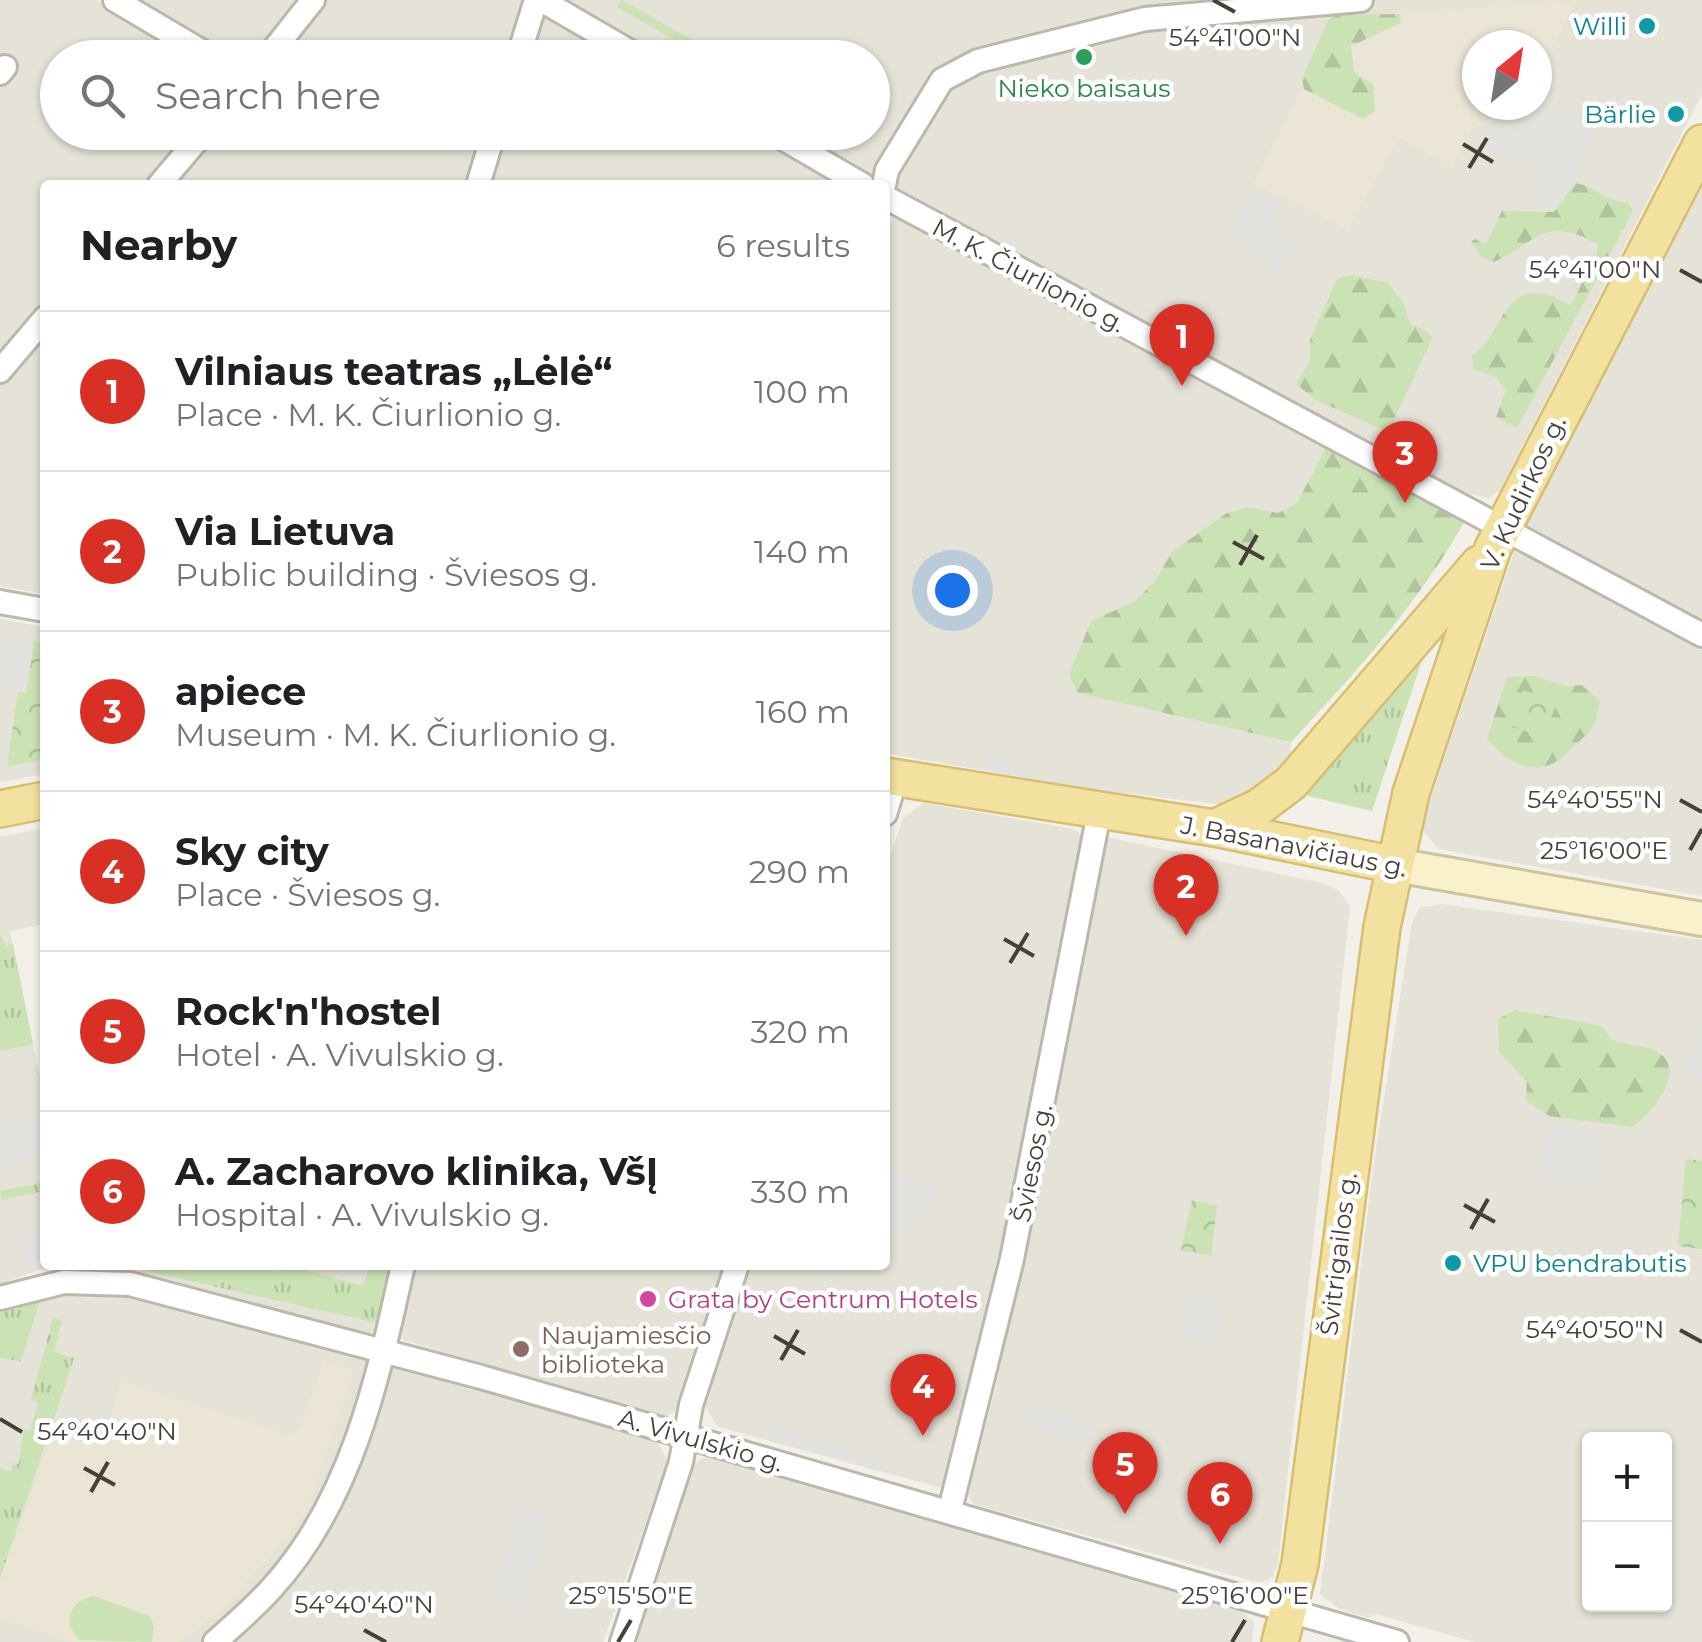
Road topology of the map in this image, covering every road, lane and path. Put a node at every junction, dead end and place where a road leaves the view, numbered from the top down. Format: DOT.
graph roads {
  1 [pos="115,0"];
  2 [pos="313,0"];
  3 [pos="538,0"];
  4 [pos="1361,0"];
  5 [pos="182,40"];
  6 [pos="281,40"];
  7 [pos="524,40"];
  8 [pos="610,40"];
  9 [pos="1702,142"];
  10 [pos="189,150"];
  11 [pos="489,150"];
  12 [pos="803,150"];
  13 [pos="163,180"];
  14 [pos="480,180"];
  15 [pos="854,180"];
  16 [pos="885,180"];
  17 [pos="890,201"];
  18 [pos="40,324"];
  19 [pos="0,370"];
  20 [pos="1497,538"];
  21 [pos="0,602"];
  22 [pos="40,609"];
  23 [pos="1702,635"];
  24 [pos="890,777"];
  25 [pos="40,801"];
  26 [pos="0,809"];
  27 [pos="1099,813"];
  28 [pos="1214,828"];
  29 [pos="1395,865"];
  30 [pos="1702,919"];
  31 [pos="402,1270"];
  32 [pos="735,1270"];
  33 [pos="0,1298"];
  34 [pos="384,1352"];
  35 [pos="685,1436"];
  36 [pos="950,1510"];
  37 [pos="1284,1626"];
  38 [pos="215,1642"];
  39 [pos="622,1642"];
  40 [pos="1396,1642"];
  1 -- 5 [label="street"];
  2 -- 6 [label="street"];
  3 -- 7 [label="street"];
  3 -- 8 [label="street"];
  4 -- 16 [label="street"];
  9 -- 20 [label="main road, V. Kudirkos g."];
  10 -- 13 [label="street"];
  11 -- 14 [label="street"];
  12 -- 15 [label="street"];
  17 -- 20 [label="street, M. K. Čiurlionio g."];
  18 -- 19 [label="street"];
  20 -- 23 [label="street, M. K. Čiurlionio g."];
  20 -- 28 [label="main road"];
  20 -- 29 [label="main road, V. Kudirkos g."];
  21 -- 22 [label="street"];
  24 -- 27 [label="main road, J. Basanavičiaus g."];
  25 -- 26 [label="main road"];
  27 -- 28 [label="main road, J. Basanavičiaus g."];
  27 -- 36 [label="street, Šviesos g."];
  28 -- 29 [label="main road, J. Basanavičiaus g."];
  29 -- 30 [label="main road, J. Basanavičiaus g."];
  29 -- 37 [label="main road, Švitrigailos g."];
  31 -- 34 [label="street"];
  32 -- 35 [label="street"];
  33 -- 34 [label="street, A. Vivulskio g."];
  34 -- 35 [label="street, A. Vivulskio g."];
  34 -- 38 [label="street"];
  35 -- 36 [label="street, A. Vivulskio g."];
  35 -- 39 [label="street"];
  36 -- 37 [label="street, A. Vivulskio g."];
  37 -- 40 [label="street, A. Vivulskio g."];
}
